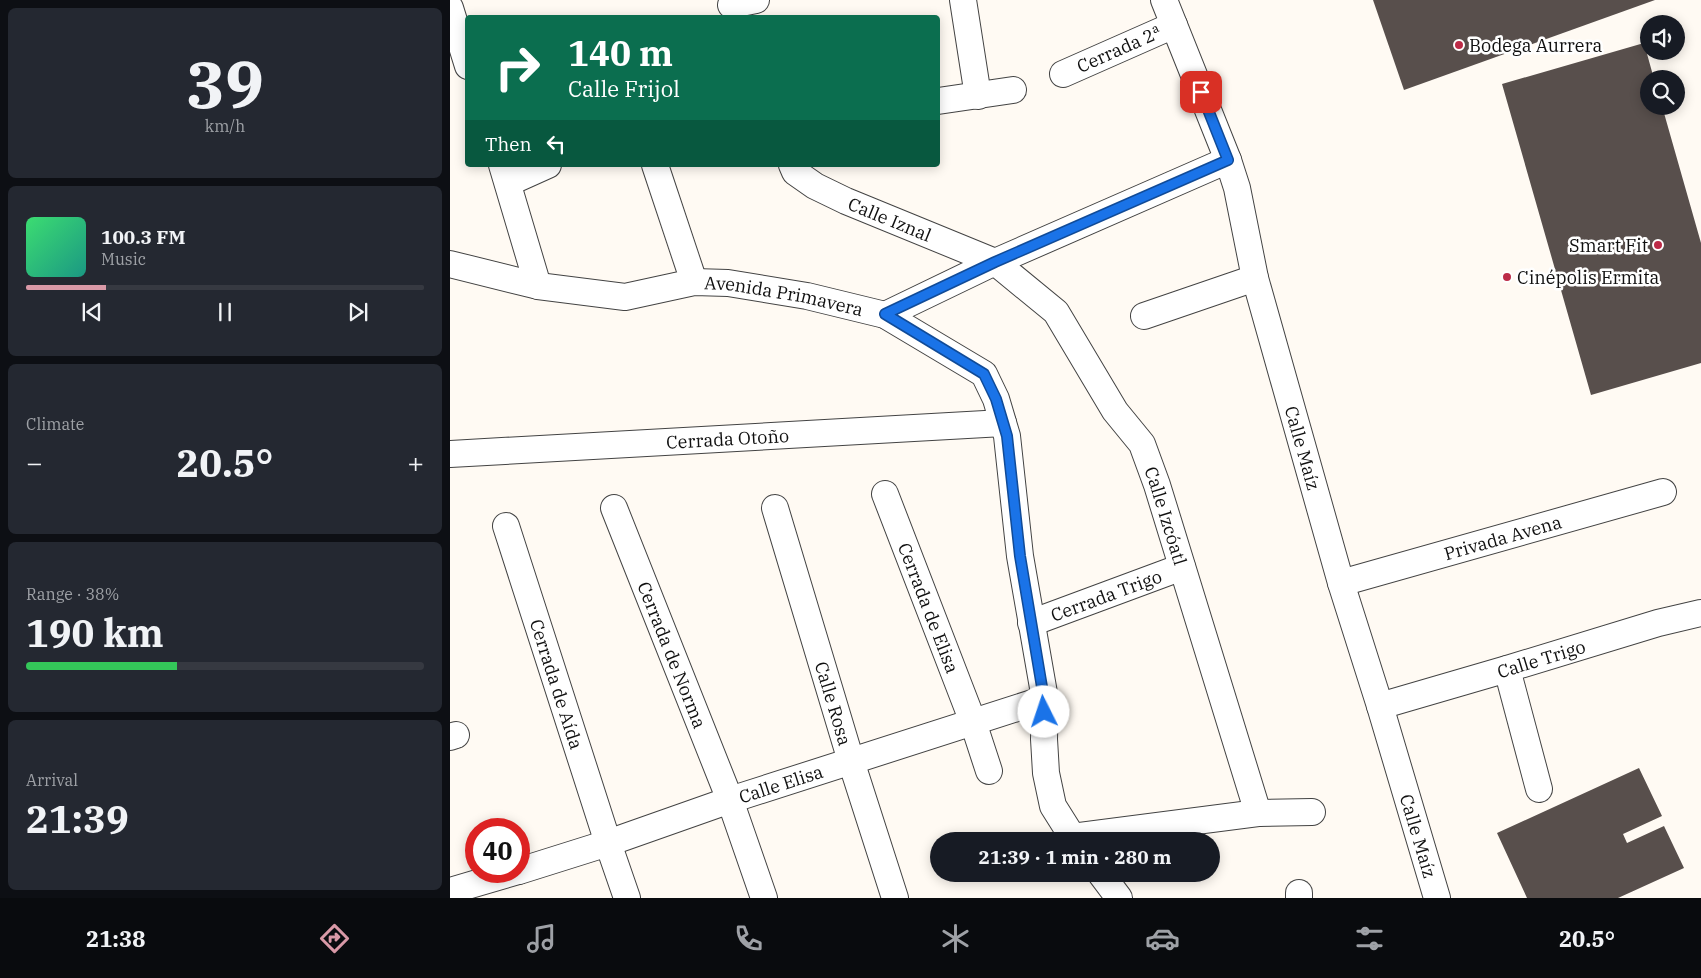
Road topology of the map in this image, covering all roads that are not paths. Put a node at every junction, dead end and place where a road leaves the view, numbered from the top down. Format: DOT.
graph roads {
  1 [pos="963,0"];
  2 [pos="1164,0"];
  3 [pos="450,8"];
  4 [pos="1174,25"];
  5 [pos="465,56"];
  6 [pos="1063,74"];
  7 [pos="1014,90"];
  8 [pos="978,96"];
  9 [pos="940,102"];
  10 [pos="1228,160"];
  11 [pos="538,167"];
  12 [pos="656,167"];
  13 [pos="793,167"];
  14 [pos="505,174"];
  15 [pos="995,262"];
  16 [pos="450,264"];
  17 [pos="1255,278"];
  18 [pos="694,282"];
  19 [pos="538,286"];
  20 [pos="885,314"];
  21 [pos="1144,316"];
  22 [pos="1003,423"];
  23 [pos="450,454"];
  24 [pos="1663,492"];
  25 [pos="885,494"];
  26 [pos="614,508"];
  27 [pos="775,508"];
  28 [pos="506,526"];
  29 [pos="1182,567"];
  30 [pos="1341,583"];
  31 [pos="1701,613"];
  32 [pos="1031,624"];
  33 [pos="1507,670"];
  34 [pos="1044,699"];
  35 [pos="1380,706"];
  36 [pos="973,722"];
  37 [pos="851,761"];
  38 [pos="990,771"];
  39 [pos="1539,789"];
  40 [pos="730,800"];
  41 [pos="1312,812"];
  42 [pos="1258,813"];
  43 [pos="1070,832"];
  44 [pos="1124,832"];
  45 [pos="608,843"];
  46 [pos="530,868"];
  47 [pos="491,889"];
  48 [pos="450,891"];
  49 [pos="627,898"];
  50 [pos="764,898"];
  51 [pos="895,898"];
  52 [pos="1437,898"];
  1 -- 8 [label="street"];
  2 -- 4 [label="street, Calle Maíz"];
  3 -- 5 [label="street"];
  4 -- 6 [label="street, Cerrada 2ª"];
  4 -- 10 [label="street, Calle Maíz"];
  7 -- 8 [label="street"];
  8 -- 9 [label="street"];
  10 -- 15 [label="street"];
  10 -- 17 [label="street, Calle Maíz"];
  11 -- 14 [label="street"];
  12 -- 18 [label="street"];
  13 -- 15 [label="street, Calle Iznal"];
  14 -- 19 [label="street"];
  15 -- 20 [label="street"];
  15 -- 29 [label="street, Calle Izcóatl"];
  16 -- 19 [label="street, Avenida Primavera"];
  17 -- 21 [label="street"];
  17 -- 30 [label="street, Calle Maíz"];
  18 -- 19 [label="street, Avenida Primavera"];
  18 -- 20 [label="street, Avenida Primavera"];
  20 -- 22 [label="street, Avenida Primavera"];
  22 -- 23 [label="street, Cerrada Otoño"];
  22 -- 32 [label="street, Avenida Primavera"];
  24 -- 30 [label="street, Privada Avena"];
  25 -- 36 [label="street, Cerrada de Elisa"];
  26 -- 40 [label="street, Cerrada de Norma"];
  27 -- 37 [label="street, Calle Rosa"];
  28 -- 45 [label="street, Cerrada de Aída"];
  29 -- 32 [label="street, Cerrada Trigo"];
  29 -- 42 [label="street, Calle Izcóatl"];
  30 -- 35 [label="street, Calle Maíz"];
  31 -- 33 [label="street, Calle Trigo"];
  32 -- 34 [label="street, Avenida Primavera"];
  33 -- 35 [label="street, Calle Trigo"];
  33 -- 39 [label="street"];
  34 -- 36 [label="street, Calle Elisa"];
  34 -- 43 [label="street, Avenida Primavera"];
  35 -- 52 [label="street, Calle Maíz"];
  36 -- 37 [label="street, Calle Elisa"];
  36 -- 38 [label="street, Cerrada de Elisa"];
  37 -- 40 [label="street, Calle Elisa"];
  37 -- 51 [label="street, Calle Rosa"];
  40 -- 45 [label="street, Calle Elisa"];
  40 -- 50 [label="street, Cerrada de Norma"];
  41 -- 42 [label="street"];
  42 -- 44 [label="street"];
  45 -- 46 [label="street, Calle Elisa"];
  45 -- 49 [label="street, Cerrada de Aída"];
  47 -- 48 [label="street, Calle Elisa"];
}
